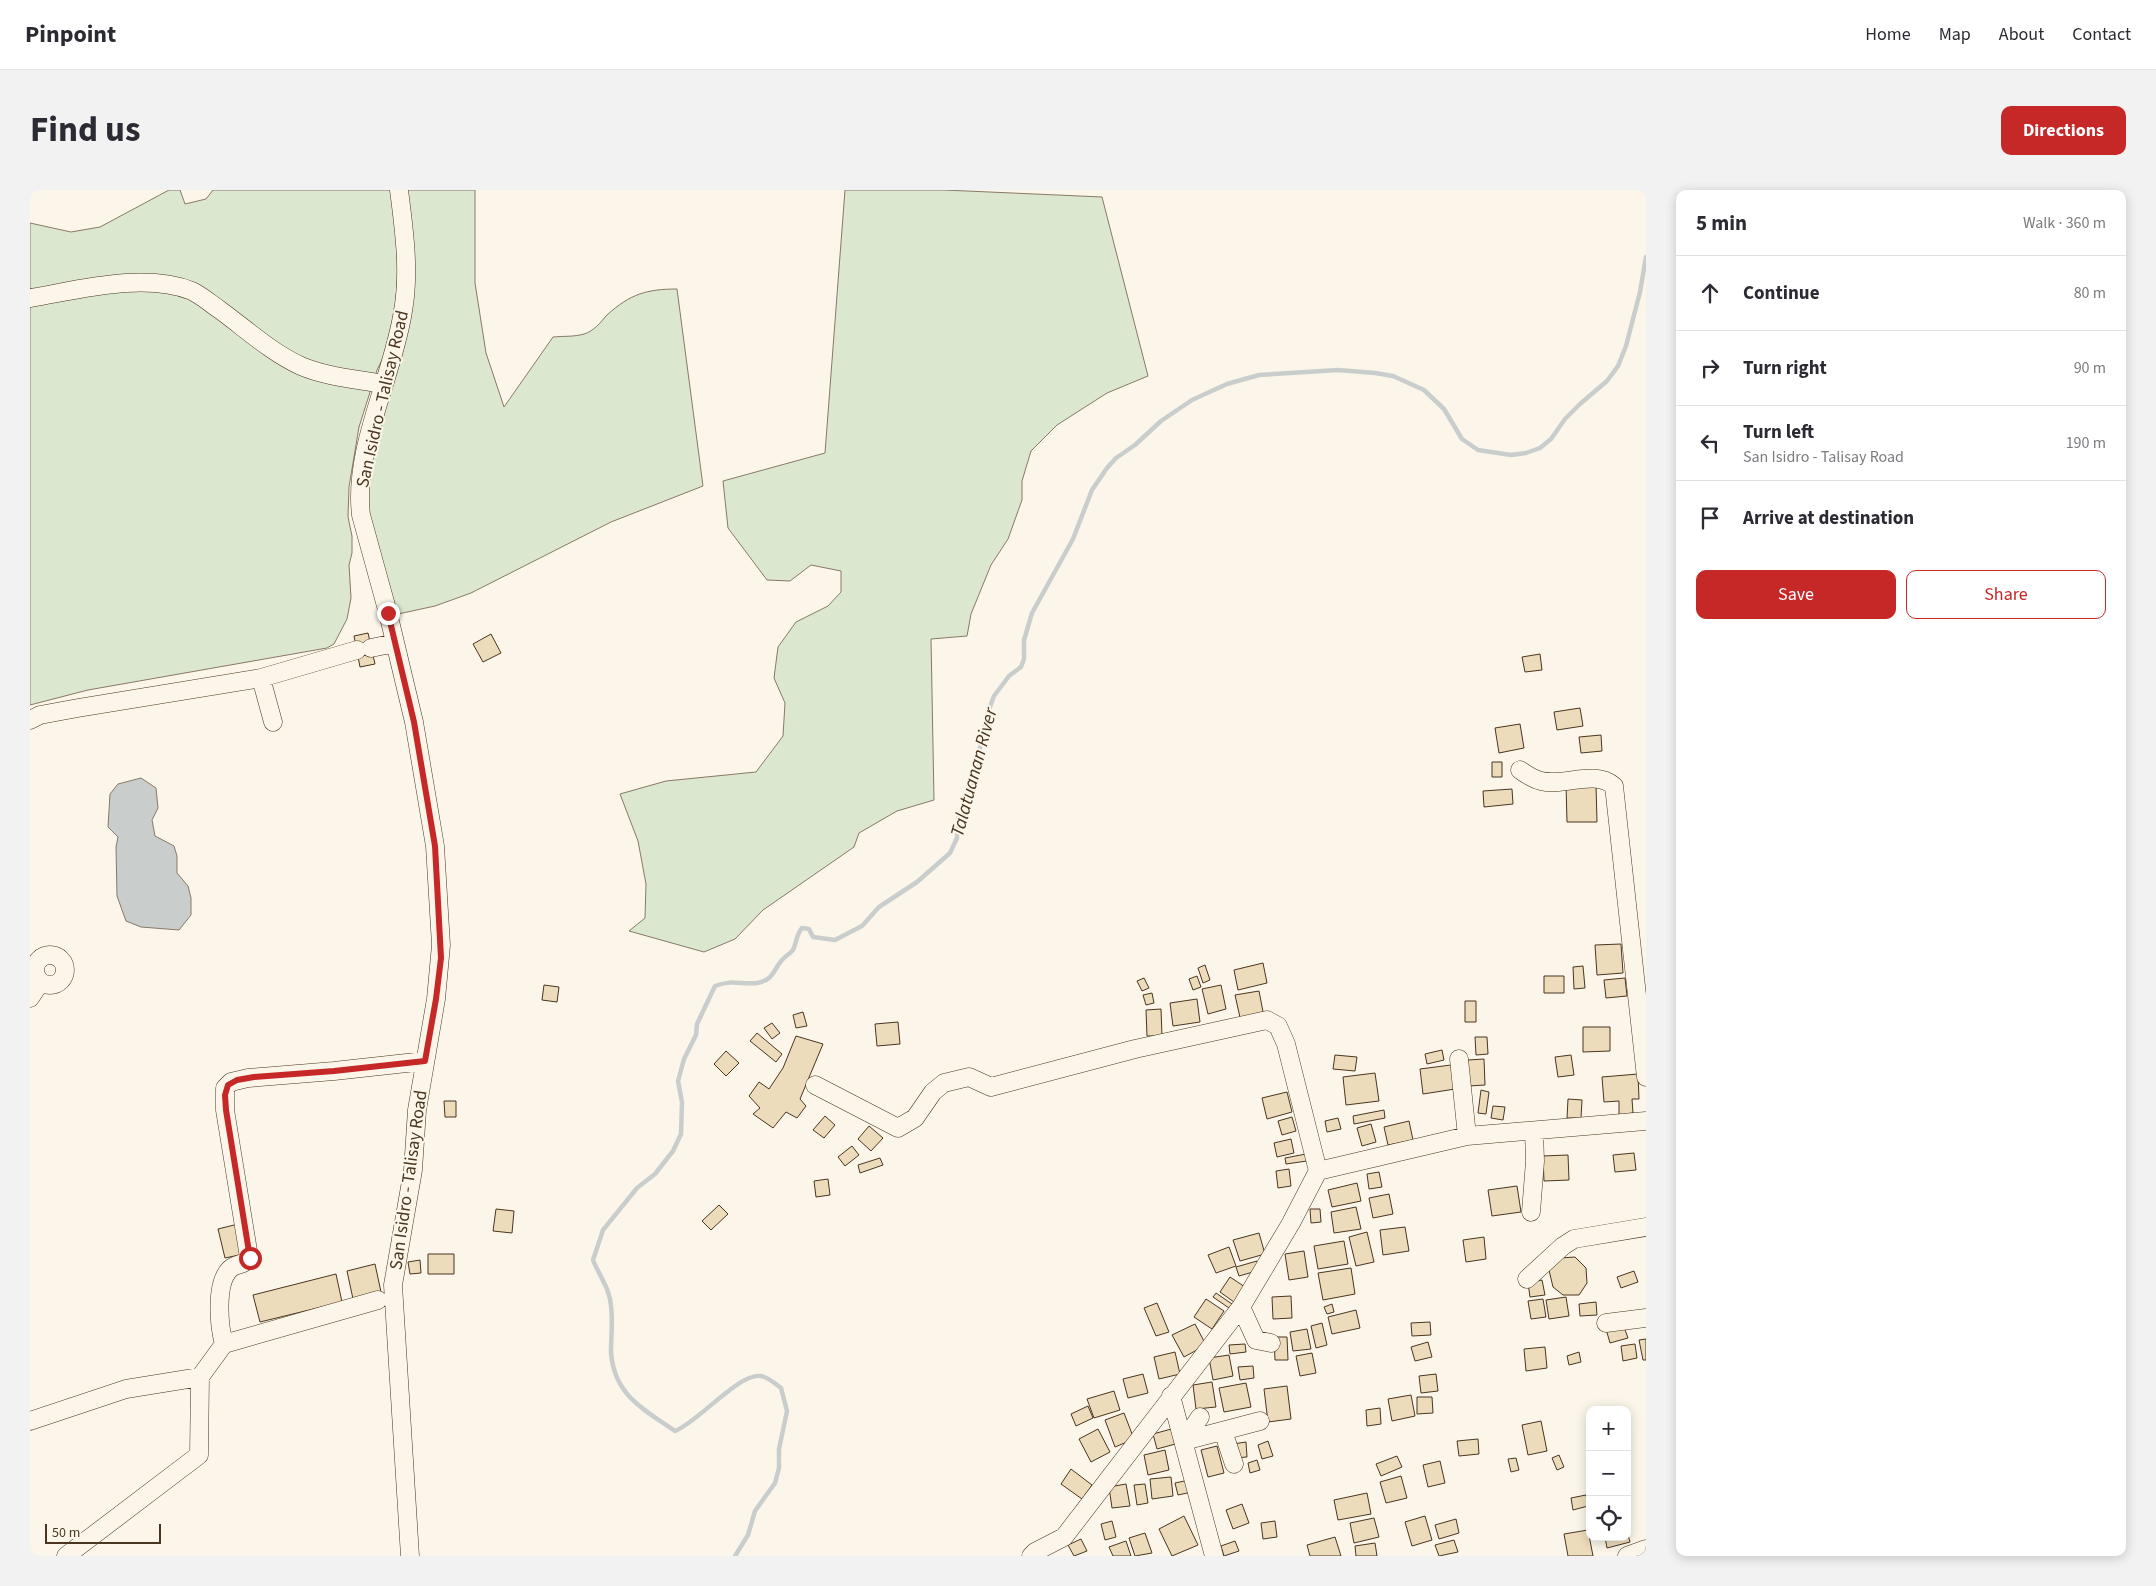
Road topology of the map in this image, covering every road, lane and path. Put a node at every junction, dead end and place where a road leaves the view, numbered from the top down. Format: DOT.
graph roads {
  1 [pos="399,190"];
  2 [pos="30,298"];
  3 [pos="383,384"];
  4 [pos="395,642"];
  5 [pos="261,678"];
  6 [pos="30,720"];
  7 [pos="273,722"];
  8 [pos="1520,770"];
  9 [pos="40,982"];
  10 [pos="30,998"];
  11 [pos="1644,1054"];
  12 [pos="1459,1059"];
  13 [pos="425,1061"];
  14 [pos="1646,1077"];
  15 [pos="815,1085"];
  16 [pos="1646,1121"];
  17 [pos="1534,1131"];
  18 [pos="1467,1136"];
  19 [pos="1318,1171"];
  20 [pos="1531,1212"];
  21 [pos="1646,1227"];
  22 [pos="1527,1279"];
  23 [pos="378,1300"];
  24 [pos="1241,1307"];
  25 [pos="1646,1318"];
  26 [pos="1606,1322"];
  27 [pos="1271,1343"];
  28 [pos="224,1344"];
  29 [pos="200,1377"];
  30 [pos="1171,1396"];
  31 [pos="1200,1417"];
  32 [pos="30,1421"];
  33 [pos="1260,1421"];
  34 [pos="1223,1431"];
  35 [pos="1186,1441"];
  36 [pos="1234,1464"];
  37 [pos="1646,1549"];
  38 [pos="66,1556"];
  39 [pos="410,1556"];
  40 [pos="1031,1556"];
  41 [pos="1214,1556"];
  42 [pos="1627,1556"];
  1 -- 3 [label="street, San Isidro - Talisay Road"];
  2 -- 3 [label="street"];
  3 -- 4 [label="street, San Isidro - Talisay Road"];
  4 -- 5 [label="street"];
  4 -- 13 [label="street, San Isidro - Talisay Road"];
  5 -- 6 [label="street"];
  5 -- 7 [label="street"];
  8 -- 11 [label="street"];
  9 -- 10 [label="street"];
  11 -- 14 [label="street"];
  12 -- 18 [label="street"];
  13 -- 28 [label="street"];
  13 -- 39 [label="street, San Isidro - Talisay Road"];
  15 -- 19 [label="street"];
  16 -- 17 [label="street"];
  17 -- 18 [label="street"];
  17 -- 20 [label="street"];
  18 -- 19 [label="street"];
  19 -- 24 [label="street"];
  21 -- 22 [label="street"];
  23 -- 28 [label="street"];
  24 -- 27 [label="street"];
  24 -- 30 [label="street"];
  25 -- 26 [label="street"];
  28 -- 29 [label="street"];
  29 -- 32 [label="street"];
  29 -- 38 [label="street"];
  30 -- 35 [label="street"];
  30 -- 40 [label="street"];
  31 -- 35 [label="street"];
  33 -- 34 [label="street"];
  34 -- 35 [label="street"];
  34 -- 36 [label="street"];
  35 -- 41 [label="street"];
  37 -- 42 [label="street"];
}
